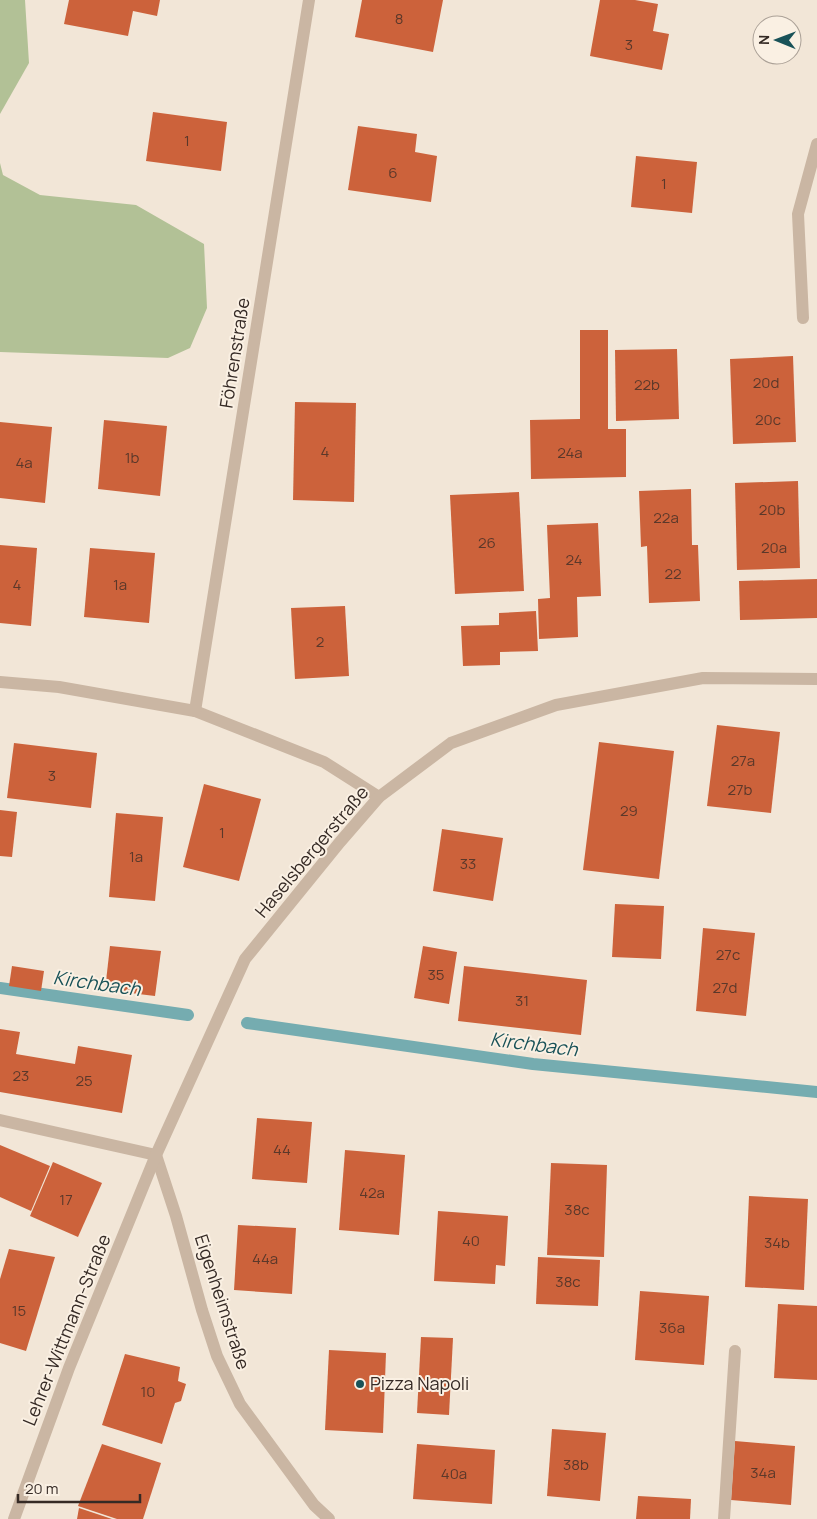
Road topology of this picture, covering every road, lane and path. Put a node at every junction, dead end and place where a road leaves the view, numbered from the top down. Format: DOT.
graph roads {
  1 [pos="309,0"];
  2 [pos="817,144"];
  3 [pos="803,318"];
  4 [pos="817,679"];
  5 [pos="0,682"];
  6 [pos="195,711"];
  7 [pos="379,797"];
  8 [pos="0,1120"];
  9 [pos="156,1155"];
  10 [pos="735,1351"];
  11 [pos="14,1519"];
  12 [pos="330,1519"];
  13 [pos="724,1519"];
  1 -- 6 [label="street, Föhrenstraße"];
  2 -- 3 [label="street"];
  4 -- 7 [label="street, Haselsbergerstraße"];
  5 -- 6 [label="street"];
  6 -- 7 [label="street"];
  7 -- 9 [label="street, Haselsbergerstraße"];
  8 -- 9 [label="street"];
  9 -- 11 [label="street, Lehrer-Wittmann-Straße"];
  9 -- 12 [label="street, Eigenheimstraße"];
  10 -- 13 [label="street"];
}
